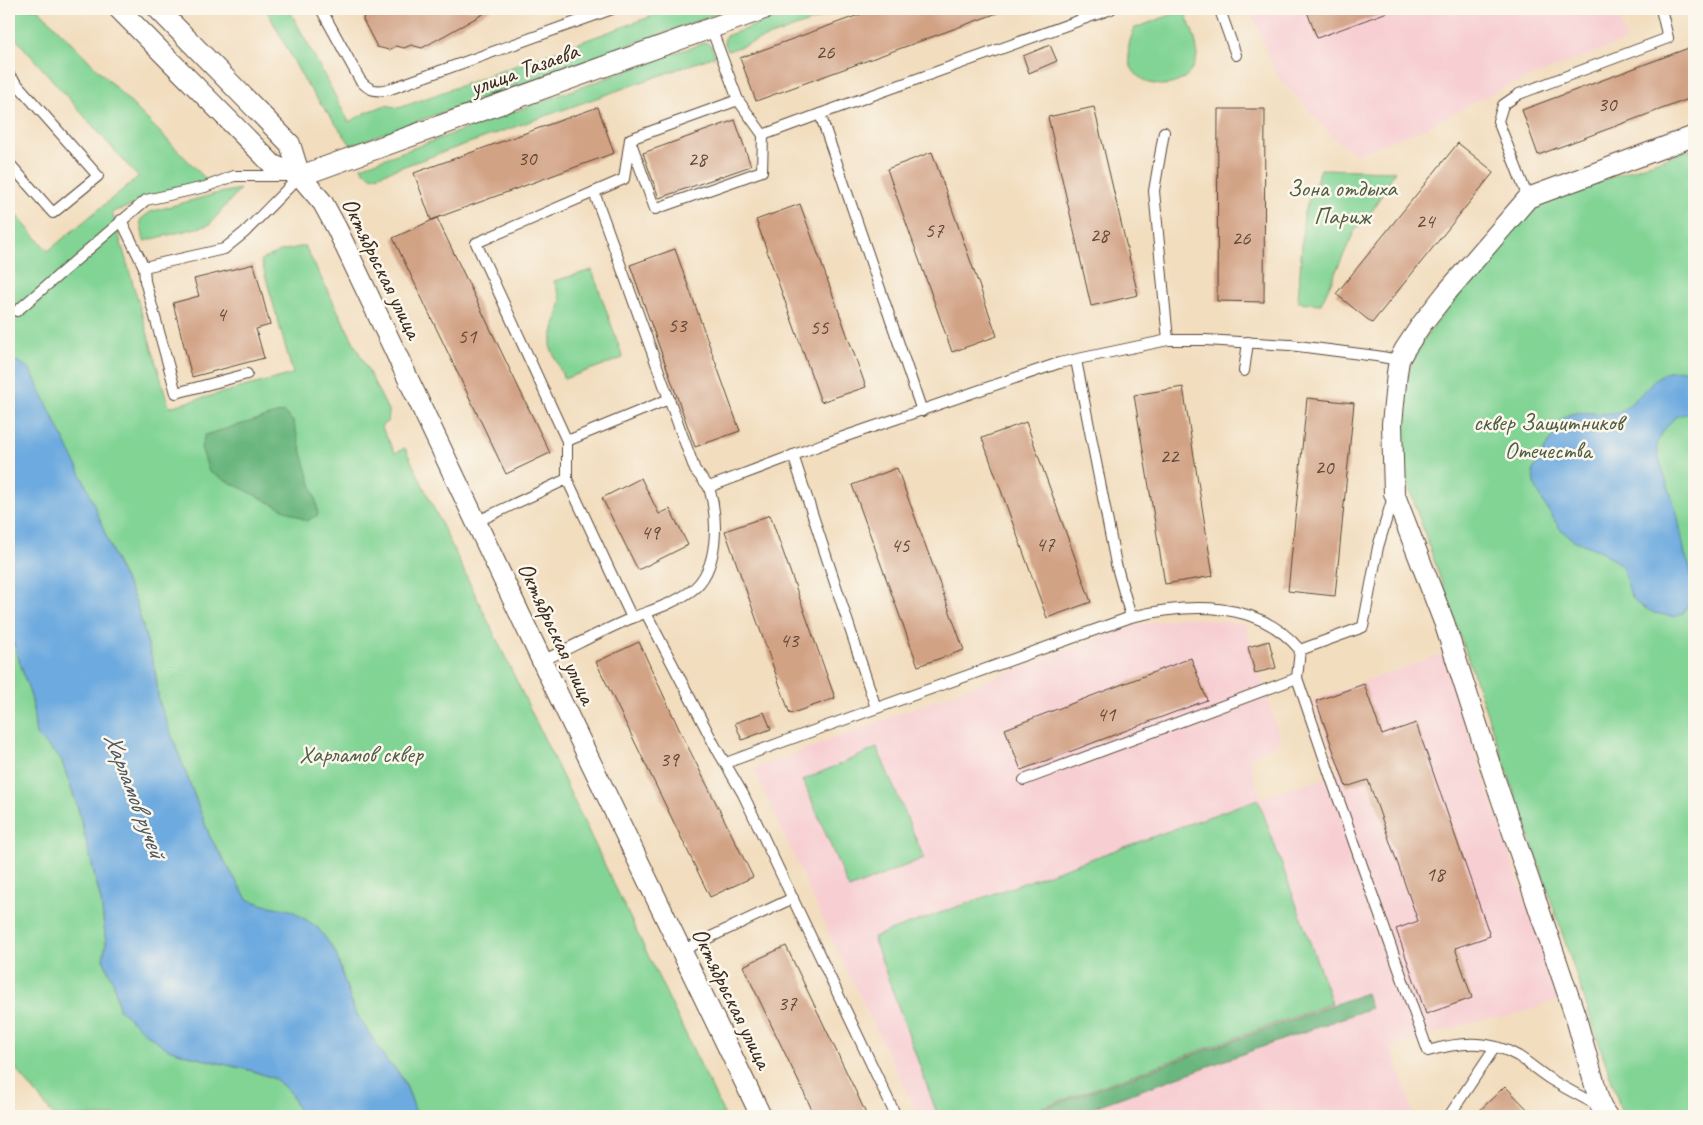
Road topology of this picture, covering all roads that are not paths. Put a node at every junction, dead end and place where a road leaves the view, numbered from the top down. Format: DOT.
graph roads {
  1 [pos="119,9"];
  2 [pos="158,9"];
  3 [pos="321,9"];
  4 [pos="612,9"];
  5 [pos="1110,9"];
  6 [pos="1223,9"];
  7 [pos="1661,9"];
  8 [pos="758,10"];
  9 [pos="711,28"];
  10 [pos="1236,55"];
  11 [pos="9,75"];
  12 [pos="738,100"];
  13 [pos="820,114"];
  14 [pos="1164,132"];
  15 [pos="763,135"];
  16 [pos="1694,136"];
  17 [pos="630,140"];
  18 [pos="9,163"];
  19 [pos="300,176"];
  20 [pos="594,192"];
  21 [pos="1528,198"];
  22 [pos="121,220"];
  23 [pos="144,267"];
  24 [pos="17,311"];
  25 [pos="1168,340"];
  26 [pos="1248,342"];
  27 [pos="1076,360"];
  28 [pos="1399,360"];
  29 [pos="1244,371"];
  30 [pos="247,374"];
  31 [pos="669,399"];
  32 [pos="922,411"];
  33 [pos="567,441"];
  34 [pos="792,455"];
  35 [pos="567,479"];
  36 [pos="709,487"];
  37 [pos="1394,492"];
  38 [pos="476,522"];
  39 [pos="646,613"];
  40 [pos="1131,617"];
  41 [pos="632,618"];
  42 [pos="1300,650"];
  43 [pos="542,661"];
  44 [pos="1297,678"];
  45 [pos="876,708"];
  46 [pos="726,763"];
  47 [pos="1024,780"];
  48 [pos="793,898"];
  49 [pos="681,951"];
  50 [pos="1495,1047"];
  51 [pos="1604,1112"];
  52 [pos="761,1116"];
  53 [pos="896,1116"];
  54 [pos="1448,1116"];
  1 -- 19 [label="street, Октябрьская улица"];
  2 -- 19 [label="street, Октябрьская улица"];
  3 -- 4 [label="lane"];
  5 -- 13 [label="lane"];
  6 -- 10 [label="lane"];
  7 -- 21 [label="lane"];
  8 -- 9 [label="street, улица Тазаева"];
  9 -- 12 [label="lane"];
  9 -- 19 [label="street, улица Тазаева"];
  11 -- 18 [label="lane"];
  12 -- 15 [label="lane"];
  12 -- 17 [label="lane"];
  13 -- 15 [label="lane"];
  13 -- 32 [label="lane"];
  14 -- 25 [label="lane"];
  15 -- 17 [label="lane"];
  16 -- 21 [label="street"];
  17 -- 20 [label="lane"];
  19 -- 22 [label="lane"];
  19 -- 23 [label="lane"];
  19 -- 38 [label="street, Октябрьская улица"];
  20 -- 31 [label="lane"];
  20 -- 33 [label="lane"];
  21 -- 28 [label="street"];
  22 -- 23 [label="lane"];
  22 -- 24 [label="lane"];
  23 -- 30 [label="lane"];
  25 -- 26 [label="lane"];
  25 -- 27 [label="lane"];
  26 -- 28 [label="lane"];
  26 -- 29 [label="lane"];
  27 -- 32 [label="lane"];
  27 -- 40 [label="lane"];
  28 -- 37 [label="street"];
  31 -- 33 [label="lane"];
  31 -- 36 [label="lane"];
  32 -- 34 [label="lane"];
  33 -- 35 [label="lane"];
  34 -- 36 [label="lane"];
  34 -- 45 [label="lane"];
  35 -- 38 [label="lane"];
  35 -- 41 [label="lane"];
  36 -- 39 [label="lane"];
  37 -- 42 [label="lane"];
  37 -- 51 [label="street"];
  38 -- 43 [label="street, Октябрьская улица"];
  39 -- 41 [label="lane"];
  39 -- 46 [label="lane"];
  40 -- 42 [label="lane"];
  40 -- 45 [label="lane"];
  41 -- 43 [label="lane"];
  42 -- 44 [label="lane"];
  43 -- 49 [label="street, Октябрьская улица"];
  44 -- 47 [label="lane"];
  44 -- 50 [label="lane"];
  45 -- 46 [label="lane"];
  46 -- 48 [label="lane"];
  48 -- 49 [label="lane"];
  48 -- 53 [label="lane"];
  49 -- 52 [label="street, Октябрьская улица"];
  50 -- 51 [label="lane"];
  50 -- 54 [label="lane"];
}
